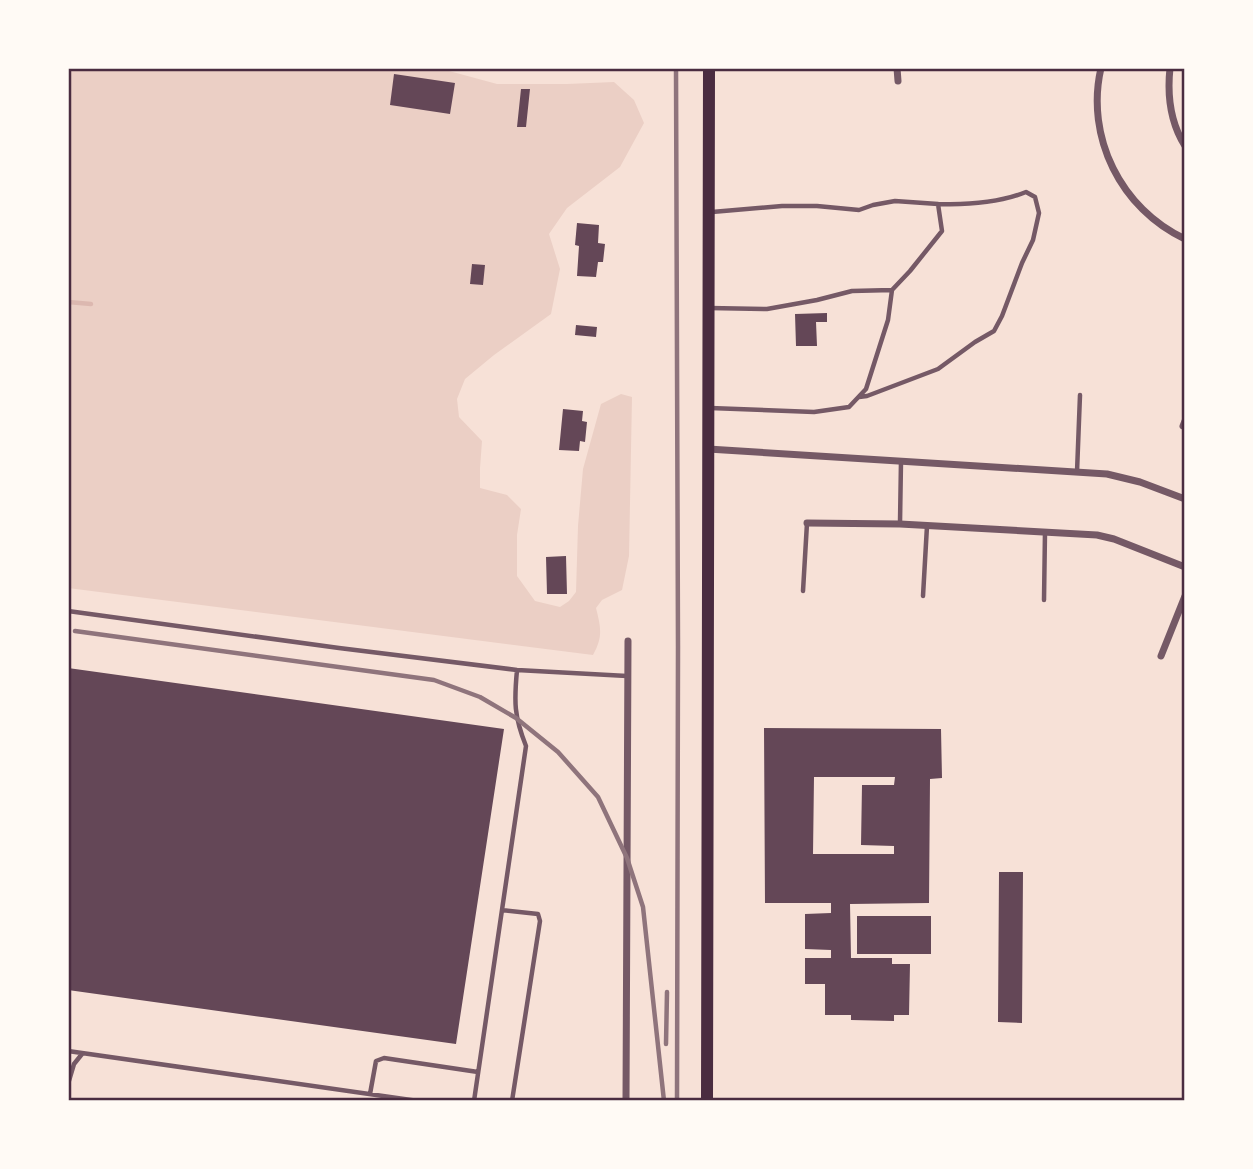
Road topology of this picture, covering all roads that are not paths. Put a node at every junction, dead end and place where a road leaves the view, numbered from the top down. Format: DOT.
graph roads {
  1 [pos="709,68"];
  2 [pos="897,68"];
  3 [pos="1101,68"];
  4 [pos="1169,68"];
  5 [pos="898,81"];
  6 [pos="1185,146"];
  7 [pos="938,204"];
  8 [pos="709,212"];
  9 [pos="1185,239"];
  10 [pos="892,290"];
  11 [pos="709,309"];
  12 [pos="1080,395"];
  13 [pos="858,397"];
  14 [pos="709,408"];
  15 [pos="709,449"];
  16 [pos="901,461"];
  17 [pos="1077,472"];
  18 [pos="1185,499"];
  19 [pos="807,523"];
  20 [pos="900,524"];
  21 [pos="928,525"];
  22 [pos="1045,532"];
  23 [pos="1185,566"];
  24 [pos="803,591"];
  25 [pos="923,596"];
  26 [pos="1185,596"];
  27 [pos="1044,600"];
  28 [pos="68,611"];
  29 [pos="628,641"];
  30 [pos="1161,656"];
  31 [pos="517,670"];
  32 [pos="627,676"];
  33 [pos="502,910"];
  34 [pos="68,1051"];
  35 [pos="83,1053"];
  36 [pos="478,1072"];
  37 [pos="68,1084"];
  38 [pos="370,1094"];
  39 [pos="418,1101"];
  40 [pos="474,1101"];
  41 [pos="512,1101"];
  42 [pos="626,1101"];
  43 [pos="707,1101"];
  1 -- 8 [label="main road"];
  2 -- 5 [label="street"];
  3 -- 9 [label="street"];
  4 -- 6 [label="street"];
  7 -- 8 [label="lane"];
  7 -- 10 [label="lane"];
  7 -- 13 [label="lane"];
  8 -- 11 [label="main road"];
  10 -- 11 [label="lane"];
  10 -- 13 [label="lane"];
  11 -- 14 [label="main road"];
  12 -- 17 [label="lane"];
  13 -- 14 [label="lane"];
  14 -- 15 [label="main road"];
  15 -- 16 [label="street"];
  15 -- 43 [label="main road"];
  16 -- 17 [label="street"];
  16 -- 20 [label="lane"];
  17 -- 18 [label="street"];
  19 -- 20 [label="street"];
  19 -- 24 [label="lane"];
  20 -- 21 [label="street"];
  21 -- 22 [label="street"];
  21 -- 25 [label="lane"];
  22 -- 23 [label="street"];
  22 -- 27 [label="lane"];
  26 -- 30 [label="street"];
  28 -- 31 [label="lane"];
  29 -- 32 [label="street"];
  31 -- 32 [label="lane"];
  31 -- 33 [label="lane"];
  32 -- 42 [label="street"];
  33 -- 36 [label="lane"];
  33 -- 41 [label="lane"];
  34 -- 35 [label="lane"];
  35 -- 37 [label="lane"];
  35 -- 38 [label="lane"];
  36 -- 38 [label="lane"];
  36 -- 40 [label="lane"];
  38 -- 39 [label="lane"];
}
